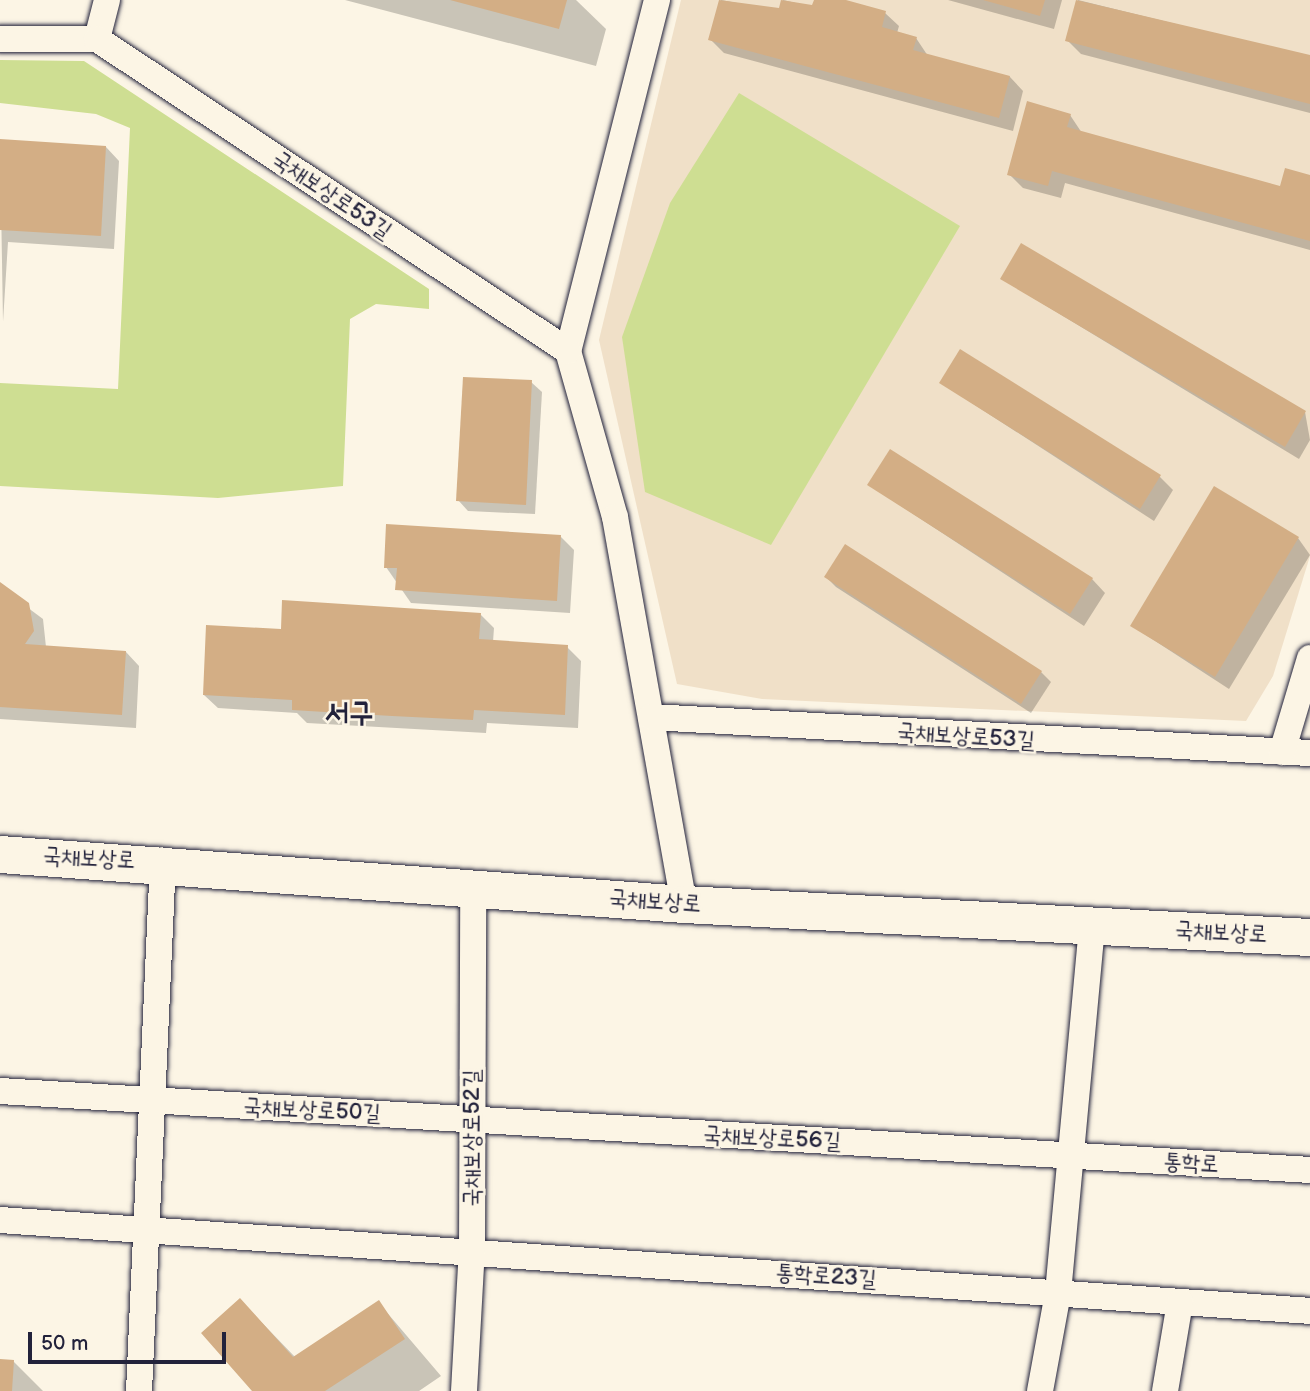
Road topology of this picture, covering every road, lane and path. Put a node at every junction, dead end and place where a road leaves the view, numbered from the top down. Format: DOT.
graph roads {
  1 [pos="657,0"];
  2 [pos="105,1"];
  3 [pos="0,39"];
  4 [pos="97,39"];
  5 [pos="568,351"];
  6 [pos="1310,658"];
  7 [pos="651,717"];
  8 [pos="1282,752"];
  9 [pos="1310,753"];
  10 [pos="0,854"];
  11 [pos="163,861"];
  12 [pos="473,886"];
  13 [pos="684,904"];
  14 [pos="1093,926"];
  15 [pos="1310,937"];
  16 [pos="0,1091"];
  17 [pos="152,1100"];
  18 [pos="472,1120"];
  19 [pos="1071,1156"];
  20 [pos="1310,1170"];
  21 [pos="0,1220"];
  22 [pos="146,1229"];
  23 [pos="472,1249"];
  24 [pos="1058,1293"];
  25 [pos="1180,1302"];
  26 [pos="1310,1311"];
  27 [pos="139,1391"];
  28 [pos="464,1391"];
  29 [pos="1040,1391"];
  30 [pos="1166,1391"];
  1 -- 5 [label="street"];
  2 -- 4 [label="street"];
  3 -- 4 [label="street"];
  4 -- 5 [label="street, 국채보상로53길"];
  5 -- 7 [label="street"];
  6 -- 8 [label="street"];
  7 -- 8 [label="street, 국채보상로53길"];
  7 -- 13 [label="street"];
  8 -- 9 [label="street, 국채보상로53길"];
  10 -- 11 [label="main road, 국채보상로"];
  11 -- 12 [label="main road, 국채보상로"];
  11 -- 17 [label="street"];
  12 -- 13 [label="main road, 국채보상로"];
  12 -- 18 [label="street, 국채보상로52길"];
  13 -- 14 [label="main road, 국채보상로"];
  14 -- 15 [label="main road, 국채보상로"];
  14 -- 19 [label="street"];
  16 -- 17 [label="street, 국채보상로50길"];
  17 -- 18 [label="street, 국채보상로50길"];
  17 -- 22 [label="street"];
  18 -- 19 [label="street, 국채보상로56길"];
  18 -- 23 [label="street, 국채보상로52길"];
  19 -- 20 [label="street, 통학로"];
  19 -- 24 [label="street"];
  21 -- 22 [label="street"];
  22 -- 23 [label="street, 통학로23길"];
  22 -- 27 [label="street"];
  23 -- 24 [label="street, 통학로23길"];
  23 -- 28 [label="street, 국채보상로52길"];
  24 -- 25 [label="street, 통학로23길"];
  24 -- 29 [label="street"];
  25 -- 26 [label="street, 통학로23길"];
  25 -- 30 [label="street"];
}
